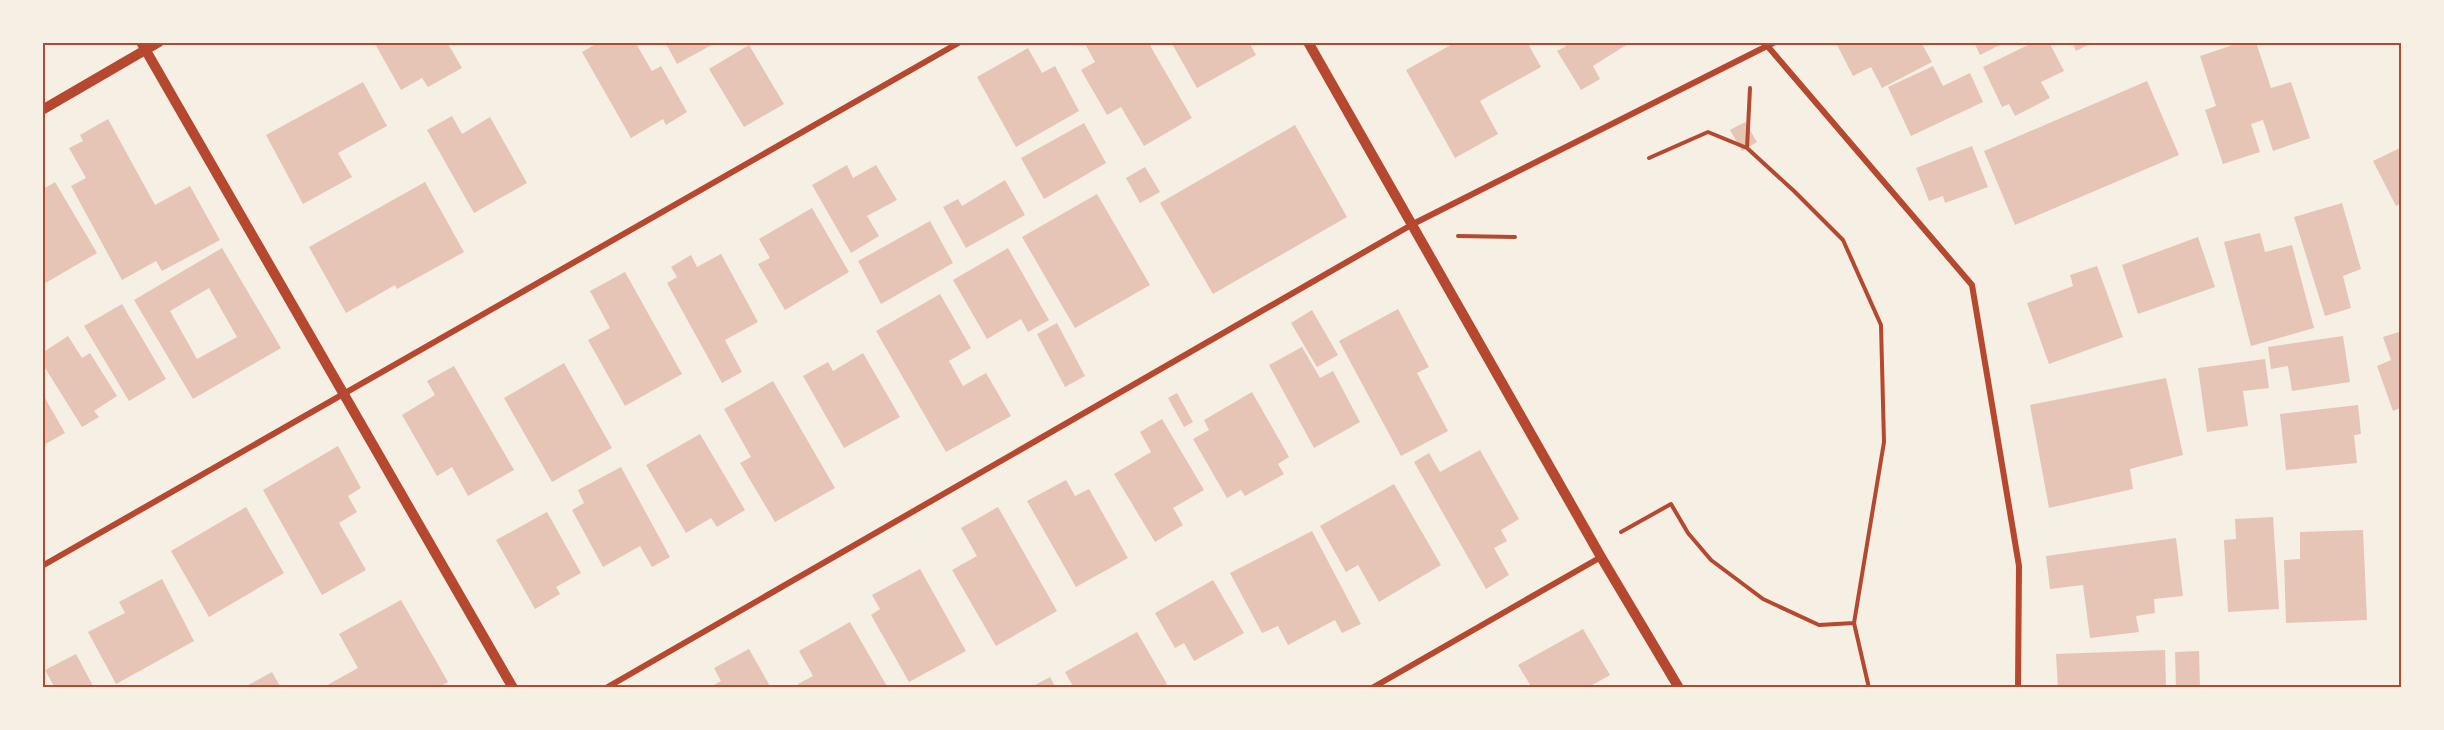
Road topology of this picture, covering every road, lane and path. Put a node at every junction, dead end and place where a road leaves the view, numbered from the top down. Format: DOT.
graph roads {
  1 [pos="159,42"];
  2 [pos="960,42"];
  3 [pos="1308,42"];
  4 [pos="1774,42"];
  5 [pos="1766,44"];
  6 [pos="143,46"];
  7 [pos="42,110"];
  8 [pos="1747,148"];
  9 [pos="1649,158"];
  10 [pos="1413,224"];
  11 [pos="1456,236"];
  12 [pos="1515,237"];
  13 [pos="342,395"];
  14 [pos="1619,533"];
  15 [pos="1601,557"];
  16 [pos="42,566"];
  17 [pos="1854,623"];
  18 [pos="513,688"];
  19 [pos="606,688"];
  20 [pos="1372,688"];
  21 [pos="1679,688"];
  22 [pos="1869,688"];
  23 [pos="2018,688"];
  1 -- 6 [label="street"];
  2 -- 13 [label="street"];
  3 -- 10 [label="street"];
  4 -- 5 [label="street"];
  5 -- 8 [label="path"];
  5 -- 10 [label="street"];
  5 -- 23 [label="street"];
  6 -- 7 [label="street"];
  6 -- 13 [label="street"];
  8 -- 9 [label="path"];
  8 -- 17 [label="path"];
  10 -- 15 [label="street"];
  10 -- 19 [label="street"];
  11 -- 12 [label="path"];
  13 -- 16 [label="street"];
  13 -- 18 [label="street"];
  14 -- 17 [label="path"];
  15 -- 20 [label="street"];
  15 -- 21 [label="street"];
  17 -- 22 [label="path"];
}
